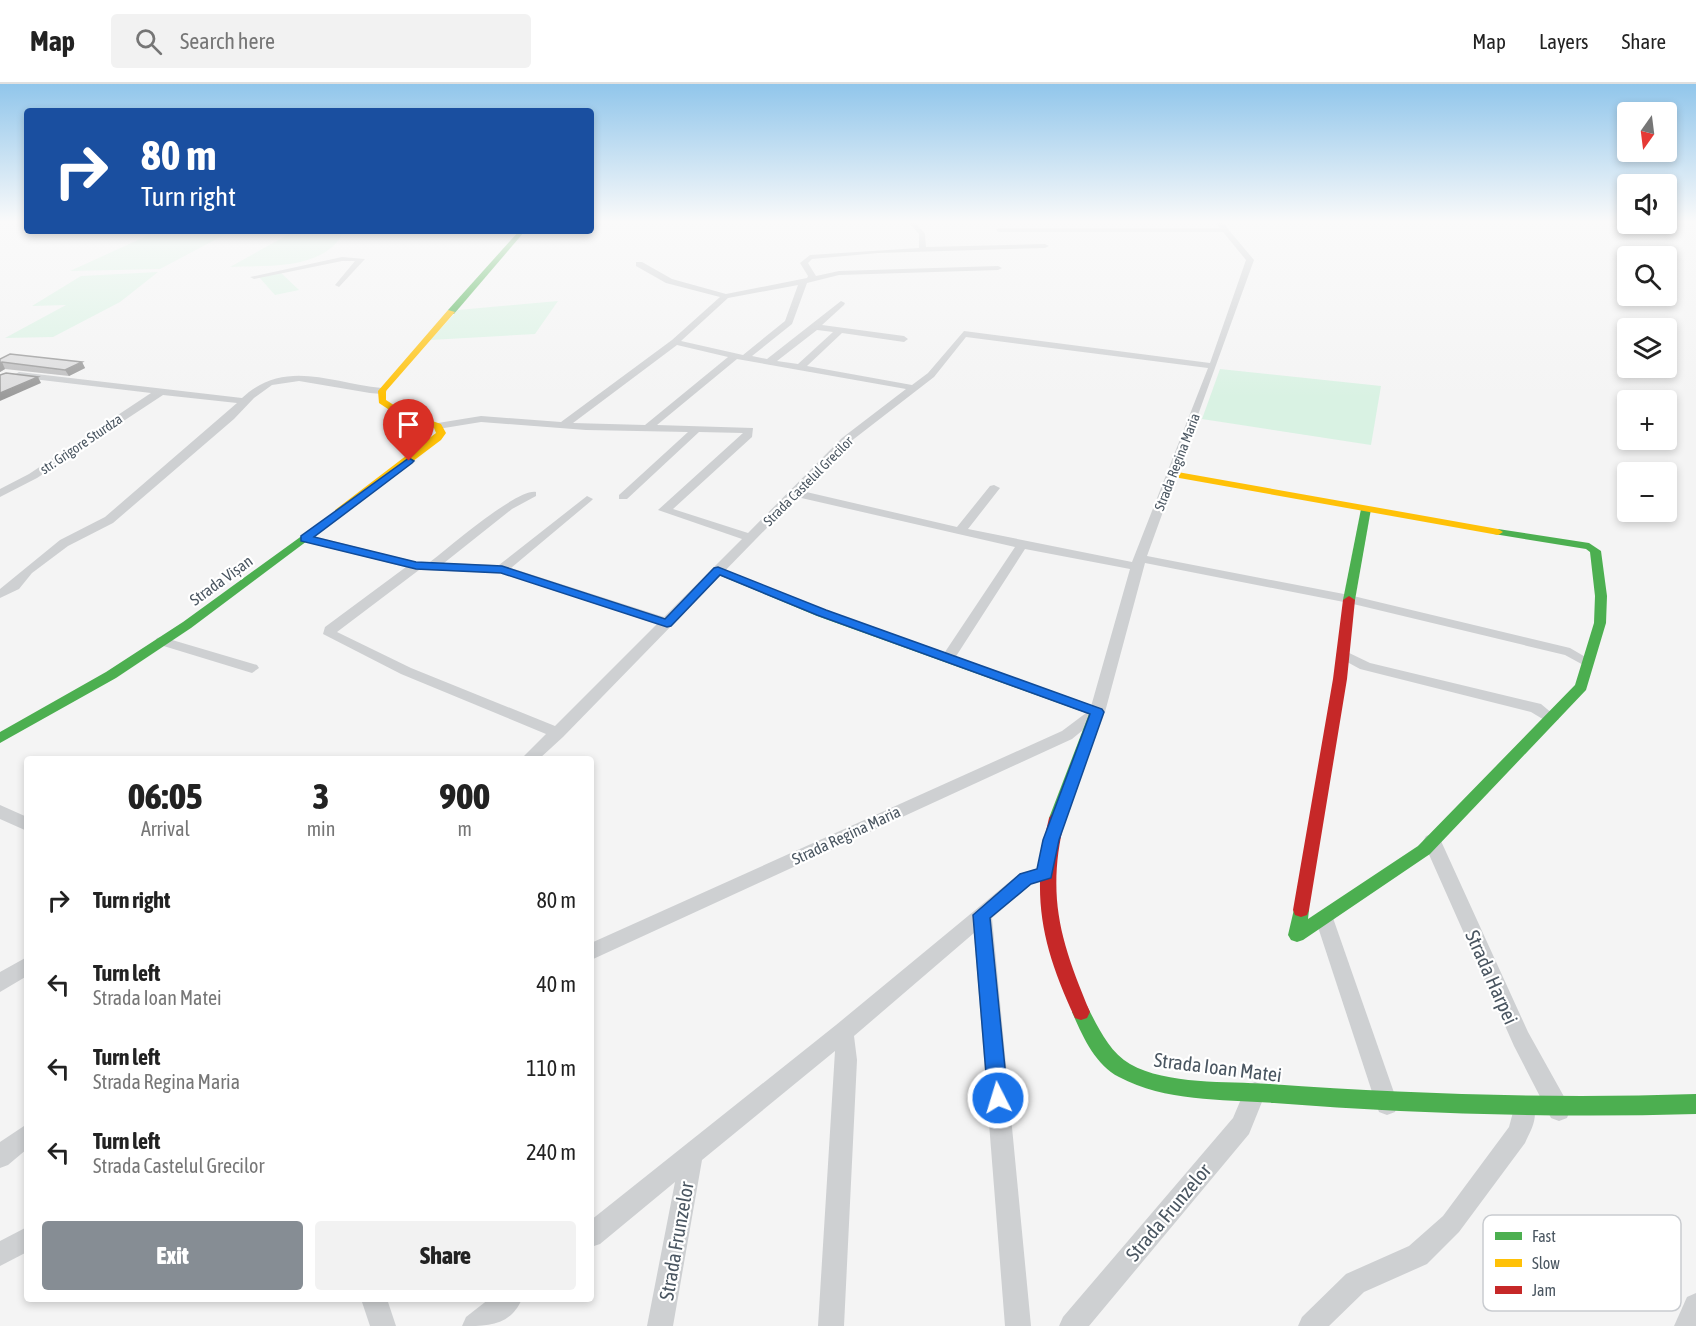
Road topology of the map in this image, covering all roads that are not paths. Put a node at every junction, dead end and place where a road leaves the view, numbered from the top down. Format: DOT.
graph roads {
  1 [pos="342,281"];
  2 [pos="478,281"];
  3 [pos="672,281"];
  4 [pos="806,281"];
  5 [pos="1243,281"];
  6 [pos="339,285"];
  7 [pos="726,296"];
  8 [pos="841,303"];
  9 [pos="815,327"];
  10 [pos="839,331"];
  11 [pos="904,339"];
  12 [pos="675,342"];
  13 [pos="740,357"];
  14 [pos="769,362"];
  15 [pos="1213,366"];
  16 [pos="799,368"];
  17 [pos="5,374"];
  18 [pos="915,388"];
  19 [pos="382,391"];
  20 [pos="160,392"];
  21 [pos="242,401"];
  22 [pos="564,425"];
  23 [pos="438,426"];
  24 [pos="649,428"];
  25 [pos="698,428"];
  26 [pos="1172,474"];
  27 [pos="994,488"];
  28 [pos="795,493"];
  29 [pos="0,494"];
  30 [pos="532,494"];
  31 [pos="623,497"];
  32 [pos="587,498"];
  33 [pos="1366,509"];
  34 [pos="960,531"];
  35 [pos="305,538"];
  36 [pos="751,538"];
  37 [pos="1022,545"];
  38 [pos="1138,562"];
  39 [pos="423,566"];
  40 [pos="502,569"];
  41 [pos="718,571"];
  42 [pos="0,594"];
  43 [pos="1349,599"];
  44 [pos="667,623"];
  45 [pos="162,641"];
  46 [pos="1343,654"];
  47 [pos="948,658"];
  48 [pos="1587,662"];
  49 [pos="252,668"];
  50 [pos="1097,712"];
  51 [pos="1551,718"];
  52 [pos="558,733"];
  53 [pos="0,738"];
  54 [pos="532,756"];
  55 [pos="0,811"];
  56 [pos="24,823"];
  57 [pos="1432,841"];
  58 [pos="1045,873"];
  59 [pos="982,915"];
  60 [pos="1324,918"];
  61 [pos="594,951"];
  62 [pos="24,967"];
  63 [pos="0,983"];
  64 [pos="843,1032"];
  65 [pos="1255,1092"];
  66 [pos="1387,1104"];
  67 [pos="1696,1104"];
  68 [pos="1524,1109"];
  69 [pos="1559,1110"];
  70 [pos="24,1137"];
  71 [pos="0,1156"];
  72 [pos="691,1157"];
  73 [pos="594,1233"];
  74 [pos="24,1241"];
  75 [pos="0,1254"];
  76 [pos="375,1302"];
  77 [pos="505,1302"];
  78 [pos="1696,1306"];
  79 [pos="383,1326"];
  80 [pos="475,1326"];
  81 [pos="660,1326"];
  82 [pos="831,1326"];
  83 [pos="1018,1326"];
  84 [pos="1072,1326"];
  85 [pos="1311,1326"];
  86 [pos="1687,1326"];
  1 -- 6 [label="street"];
  2 -- 19 [label="street"];
  3 -- 7 [label="street"];
  4 -- 7 [label="street"];
  4 -- 13 [label="street"];
  5 -- 15 [label="street, Strada Regina Maria"];
  7 -- 12 [label="street"];
  8 -- 9 [label="street"];
  9 -- 10 [label="street"];
  9 -- 14 [label="street"];
  10 -- 11 [label="street"];
  10 -- 16 [label="street"];
  12 -- 13 [label="street"];
  12 -- 22 [label="street"];
  13 -- 14 [label="street"];
  13 -- 24 [label="street"];
  14 -- 16 [label="street"];
  15 -- 18 [label="street, Strada Castelul Grecilor"];
  15 -- 26 [label="street, Strada Regina Maria"];
  16 -- 18 [label="street"];
  17 -- 20 [label="street"];
  18 -- 28 [label="street, Strada Castelul Grecilor"];
  19 -- 21 [label="street"];
  19 -- 23 [label="street"];
  20 -- 21 [label="street"];
  20 -- 29 [label="street, str. Grigore Sturdza"];
  21 -- 42 [label="street"];
  22 -- 23 [label="street"];
  22 -- 24 [label="street"];
  23 -- 35 [label="street, Strada Vișan"];
  24 -- 25 [label="street"];
  25 -- 31 [label="street"];
  25 -- 36 [label="street"];
  26 -- 33 [label="street"];
  26 -- 38 [label="street, Strada Regina Maria"];
  27 -- 34 [label="street"];
  28 -- 34 [label="street"];
  28 -- 36 [label="street, Strada Castelul Grecilor"];
  30 -- 39 [label="street"];
  32 -- 40 [label="street"];
  33 -- 43 [label="street"];
  33 -- 48 [label="street"];
  34 -- 37 [label="street"];
  35 -- 39 [label="street"];
  35 -- 45 [label="street, Strada Vișan"];
  36 -- 41 [label="street, Strada Castelul Grecilor"];
  37 -- 38 [label="street"];
  37 -- 47 [label="street"];
  38 -- 43 [label="street"];
  38 -- 50 [label="street, Strada Regina Maria"];
  39 -- 40 [label="street"];
  39 -- 52 [label="street"];
  40 -- 44 [label="street"];
  41 -- 44 [label="street, Strada Castelul Grecilor"];
  41 -- 47 [label="street"];
  43 -- 46 [label="street"];
  43 -- 48 [label="street"];
  44 -- 52 [label="street, Strada Castelul Grecilor"];
  45 -- 49 [label="street"];
  45 -- 53 [label="street, Strada Vișan"];
  46 -- 51 [label="street"];
  46 -- 60 [label="street"];
  47 -- 50 [label="street"];
  48 -- 51 [label="street"];
  50 -- 58 [label="street, Strada Ioan Matei"];
  50 -- 61 [label="street, Strada Regina Maria"];
  51 -- 57 [label="street"];
  52 -- 54 [label="street, Strada Castelul Grecilor"];
  55 -- 56 [label="street"];
  57 -- 60 [label="street"];
  57 -- 69 [label="street, Strada Harpei"];
  58 -- 59 [label="street"];
  58 -- 65 [label="street, Strada Ioan Matei"];
  59 -- 64 [label="street"];
  59 -- 83 [label="street"];
  60 -- 66 [label="street"];
  62 -- 63 [label="street"];
  64 -- 72 [label="street"];
  64 -- 82 [label="street"];
  65 -- 66 [label="street, Strada Ioan Matei"];
  65 -- 84 [label="street, Strada Frunzelor"];
  66 -- 68 [label="street, Strada Ioan Matei"];
  67 -- 69 [label="street, Strada Ioan Matei"];
  68 -- 69 [label="street, Strada Ioan Matei"];
  68 -- 85 [label="street"];
  70 -- 71 [label="street"];
  72 -- 73 [label="street"];
  72 -- 81 [label="street, Strada Frunzelor"];
  74 -- 75 [label="street"];
  76 -- 79 [label="street"];
  77 -- 80 [label="street"];
  78 -- 86 [label="street"];
}
